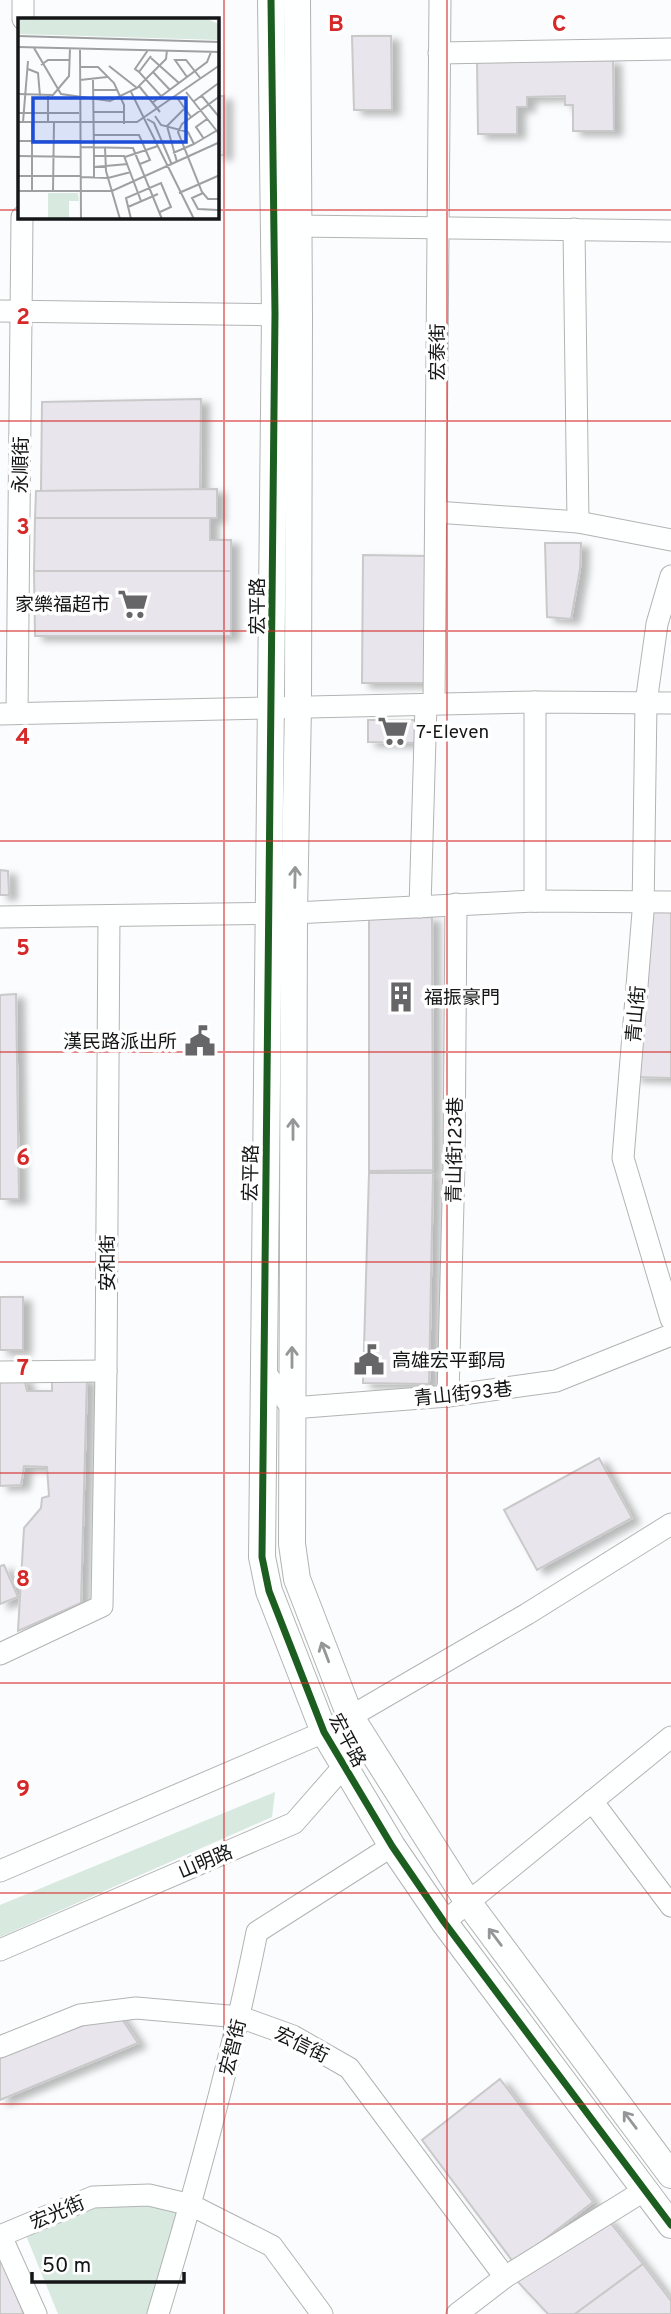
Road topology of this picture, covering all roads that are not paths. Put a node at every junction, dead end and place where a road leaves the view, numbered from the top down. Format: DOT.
graph roads {
  1 [pos="23,0"];
  2 [pos="271,0"];
  3 [pos="297,0"];
  4 [pos="440,0"];
  5 [pos="23,18"];
  6 [pos="671,49"];
  7 [pos="439,53"];
  8 [pos="22,219"];
  9 [pos="297,226"];
  10 [pos="438,228"];
  11 [pos="574,229"];
  12 [pos="671,231"];
  13 [pos="0,311"];
  14 [pos="22,312"];
  15 [pos="287,315"];
  16 [pos="436,512"];
  17 [pos="578,522"];
  18 [pos="671,540"];
  19 [pos="671,576"];
  20 [pos="536,702"];
  21 [pos="646,703"];
  22 [pos="671,703"];
  23 [pos="430,704"];
  24 [pos="285,708"];
  25 [pos="9,713"];
  26 [pos="535,901"];
  27 [pos="643,902"];
  28 [pos="671,902"];
  29 [pos="456,904"];
  30 [pos="420,907"];
  31 [pos="282,913"];
  32 [pos="109,916"];
  33 [pos="0,917"];
  34 [pos="671,1319"];
  35 [pos="671,1335"];
  36 [pos="106,1371"];
  37 [pos="264,1371"];
  38 [pos="0,1372"];
  39 [pos="448,1396"];
  40 [pos="292,1408"];
  41 [pos="671,1524"];
  42 [pos="0,1654"];
  43 [pos="350,1716"];
  44 [pos="324,1732"];
  45 [pos="671,1737"];
  46 [pos="648,1756"];
  47 [pos="671,1757"];
  48 [pos="344,1766"];
  49 [pos="592,1801"];
  50 [pos="393,1846"];
  51 [pos="0,1871"];
  52 [pos="468,1902"];
  53 [pos="671,1906"];
  54 [pos="444,1922"];
  55 [pos="0,1950"];
  56 [pos="240,2017"];
  57 [pos="0,2047"];
  58 [pos="671,2175"];
  59 [pos="645,2190"];
  60 [pos="191,2205"];
  61 [pos="671,2225"];
  62 [pos="1,2236"];
  63 [pos="505,2277"];
  64 [pos="36,2314"];
  65 [pos="158,2314"];
  66 [pos="322,2314"];
  67 [pos="457,2314"];
  1 -- 5 [label="street"];
  2 -- 15 [label="street, 宏平路"];
  3 -- 9 [label="street, 宏平路"];
  4 -- 7 [label="street, 宏泰街"];
  6 -- 7 [label="street"];
  7 -- 10 [label="street, 宏泰街"];
  8 -- 14 [label="street, 永順街"];
  9 -- 10 [label="street"];
  9 -- 15 [label="street, 宏平路"];
  10 -- 11 [label="street"];
  10 -- 16 [label="street, 宏泰街"];
  11 -- 12 [label="street"];
  11 -- 17 [label="street"];
  13 -- 14 [label="street"];
  14 -- 15 [label="street"];
  14 -- 25 [label="street, 永順街"];
  15 -- 24 [label="street, 宏平路"];
  16 -- 17 [label="street"];
  16 -- 23 [label="street, 宏泰街"];
  17 -- 18 [label="street"];
  19 -- 21 [label="street, 青山街"];
  20 -- 21 [label="street"];
  20 -- 23 [label="street"];
  20 -- 26 [label="street"];
  21 -- 22 [label="street"];
  21 -- 27 [label="street, 青山街"];
  23 -- 24 [label="street"];
  23 -- 30 [label="street, 宏泰街"];
  24 -- 25 [label="street"];
  24 -- 31 [label="street, 宏平路"];
  26 -- 27 [label="street"];
  26 -- 29 [label="street"];
  27 -- 28 [label="street"];
  27 -- 34 [label="street, 青山街"];
  29 -- 30 [label="street"];
  29 -- 39 [label="street, 青山街123巷"];
  30 -- 31 [label="street"];
  31 -- 32 [label="street"];
  31 -- 37 [label="street, 宏平路"];
  40 -- 31 [label="street, 宏平路, one-way"];
  32 -- 33 [label="street"];
  32 -- 36 [label="street, 安和街"];
  35 -- 39 [label="street, 青山街93巷"];
  36 -- 38 [label="street"];
  36 -- 42 [label="street, 安和街"];
  37 -- 40 [label="street"];
  37 -- 44 [label="street, 宏平路"];
  39 -- 40 [label="street, 青山街93巷"];
  43 -- 40 [label="street, 宏平路, one-way"];
  41 -- 43 [label="street"];
  43 -- 44 [label="street"];
  43 -- 48 [label="street"];
  43 -- 52 [label="street, 宏平路"];
  44 -- 48 [label="street, 宏平路"];
  44 -- 51 [label="street"];
  45 -- 46 [label="street"];
  46 -- 47 [label="street"];
  46 -- 49 [label="street"];
  48 -- 50 [label="street, 宏平路"];
  48 -- 55 [label="street, 山明路"];
  49 -- 52 [label="street"];
  49 -- 53 [label="street"];
  50 -- 54 [label="street, 宏平路"];
  50 -- 56 [label="street, 宏智街"];
  52 -- 54 [label="street"];
  58 -- 52 [label="street, 宏平路, one-way"];
  54 -- 59 [label="street, 宏平路"];
  56 -- 57 [label="street, 宏信街"];
  56 -- 60 [label="street, 宏智街"];
  56 -- 63 [label="street, 宏信街"];
  59 -- 61 [label="street, 宏平路"];
  59 -- 63 [label="street"];
  60 -- 62 [label="street, 宏光街"];
  60 -- 65 [label="street, 宏智街"];
  60 -- 66 [label="street, 宏光街"];
  62 -- 64 [label="street"];
  63 -- 67 [label="street"];
}
